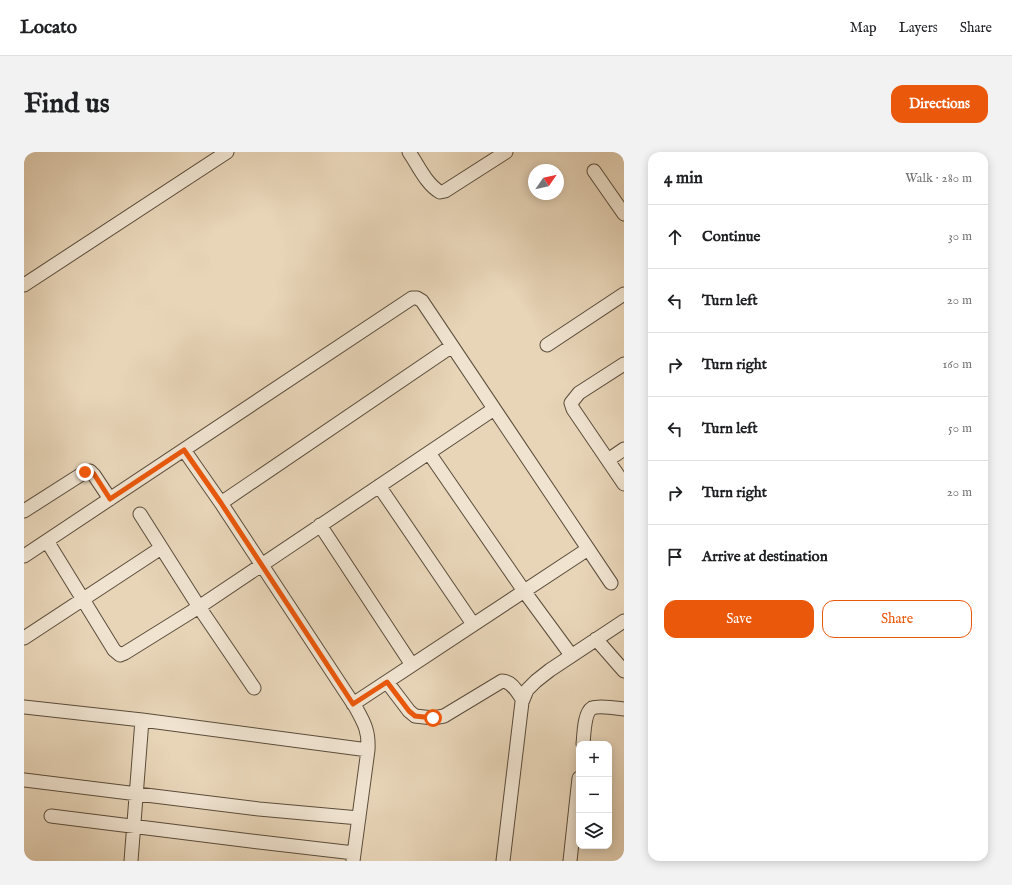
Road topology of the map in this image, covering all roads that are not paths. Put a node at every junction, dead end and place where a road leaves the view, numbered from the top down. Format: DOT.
graph roads {
  1 [pos="227,152"];
  2 [pos="409,152"];
  3 [pos="506,152"];
  4 [pos="594,171"];
  5 [pos="624,214"];
  6 [pos="24,285"];
  7 [pos="624,294"];
  8 [pos="547,345"];
  9 [pos="452,346"];
  10 [pos="624,364"];
  11 [pos="494,409"];
  12 [pos="624,449"];
  13 [pos="184,450"];
  14 [pos="428,453"];
  15 [pos="608,460"];
  16 [pos="624,484"];
  17 [pos="379,486"];
  18 [pos="110,499"];
  19 [pos="221,503"];
  20 [pos="24,511"];
  21 [pos="140,514"];
  22 [pos="320,525"];
  23 [pos="47,541"];
  24 [pos="161,548"];
  25 [pos="588,549"];
  26 [pos="24,556"];
  27 [pos="261,565"];
  28 [pos="611,583"];
  29 [pos="524,591"];
  30 [pos="84,600"];
  31 [pos="198,607"];
  32 [pos="624,621"];
  33 [pos="473,624"];
  34 [pos="24,638"];
  35 [pos="596,639"];
  36 [pos="571,655"];
  37 [pos="412,665"];
  38 [pos="624,672"];
  39 [pos="387,682"];
  40 [pos="254,688"];
  41 [pos="523,700"];
  42 [pos="353,704"];
  43 [pos="24,707"];
  44 [pos="624,708"];
  45 [pos="142,720"];
  46 [pos="583,741"];
  47 [pos="368,750"];
  48 [pos="24,780"];
  49 [pos="136,794"];
  50 [pos="576,806"];
  51 [pos="51,816"];
  52 [pos="359,818"];
  53 [pos="134,826"];
  54 [pos="354,857"];
  55 [pos="131,861"];
  56 [pos="503,861"];
  57 [pos="570,861"];
  1 -- 6 [label="street"];
  2 -- 3 [label="street"];
  4 -- 5 [label="street"];
  7 -- 8 [label="street"];
  9 -- 11 [label="street"];
  9 -- 13 [label="street"];
  9 -- 19 [label="street"];
  10 -- 15 [label="street"];
  11 -- 14 [label="street"];
  11 -- 25 [label="street"];
  12 -- 15 [label="street"];
  13 -- 18 [label="street"];
  13 -- 19 [label="street"];
  14 -- 17 [label="street"];
  14 -- 29 [label="street"];
  15 -- 16 [label="street"];
  17 -- 22 [label="street"];
  17 -- 33 [label="street"];
  18 -- 20 [label="street"];
  18 -- 23 [label="street"];
  19 -- 27 [label="street"];
  21 -- 24 [label="street"];
  22 -- 27 [label="street"];
  22 -- 37 [label="street"];
  23 -- 26 [label="street"];
  23 -- 30 [label="street"];
  24 -- 30 [label="street"];
  24 -- 31 [label="street"];
  25 -- 28 [label="street"];
  25 -- 29 [label="street"];
  27 -- 31 [label="street"];
  27 -- 42 [label="street"];
  29 -- 33 [label="street"];
  29 -- 36 [label="street"];
  30 -- 31 [label="street"];
  30 -- 34 [label="street"];
  31 -- 40 [label="street"];
  32 -- 35 [label="street"];
  33 -- 37 [label="street"];
  35 -- 36 [label="street"];
  35 -- 38 [label="street"];
  36 -- 41 [label="street"];
  37 -- 39 [label="street"];
  39 -- 41 [label="street"];
  39 -- 42 [label="street"];
  41 -- 56 [label="street"];
  42 -- 47 [label="street"];
  43 -- 45 [label="street"];
  44 -- 46 [label="street"];
  45 -- 47 [label="street"];
  45 -- 49 [label="street"];
  47 -- 52 [label="street"];
  48 -- 49 [label="street"];
  49 -- 52 [label="street"];
  49 -- 53 [label="street"];
  50 -- 57 [label="street"];
  51 -- 53 [label="street"];
  52 -- 54 [label="street"];
  53 -- 54 [label="street"];
  53 -- 55 [label="street"];
}
